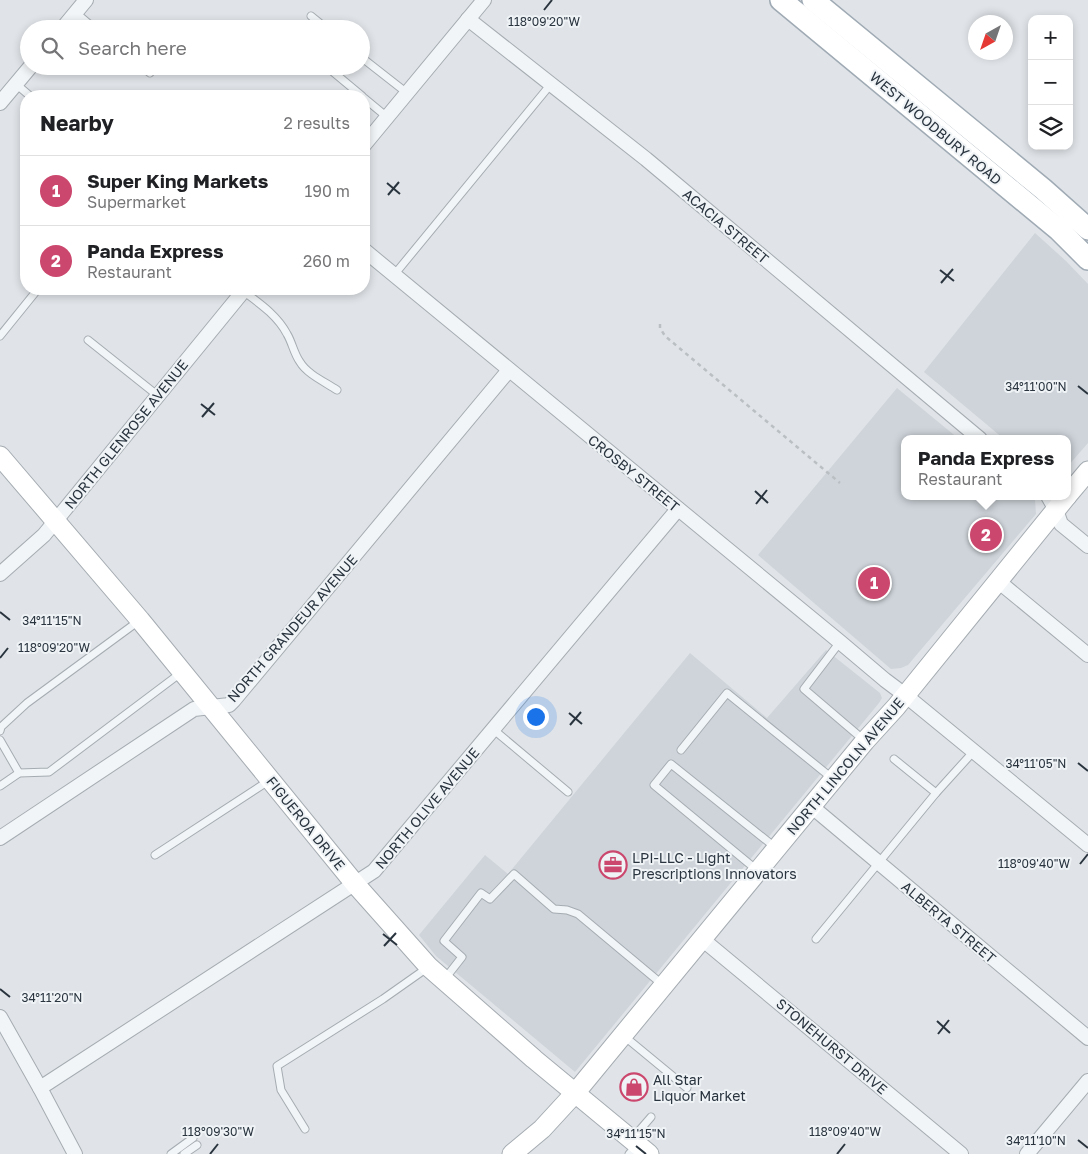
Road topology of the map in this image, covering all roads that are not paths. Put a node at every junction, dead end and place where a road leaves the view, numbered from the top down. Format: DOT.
graph roads {
  1 [pos="86,0"];
  2 [pos="484,0"];
  3 [pos="780,0"];
  4 [pos="813,0"];
  5 [pos="76,13"];
  6 [pos="311,16"];
  7 [pos="468,19"];
  8 [pos="70,20"];
  9 [pos="84,20"];
  10 [pos="316,20"];
  11 [pos="370,63"];
  12 [pos="24,75"];
  13 [pos="337,75"];
  14 [pos="16,84"];
  15 [pos="551,84"];
  16 [pos="23,90"];
  17 [pos="355,90"];
  18 [pos="407,93"];
  19 [pos="0,103"];
  20 [pos="370,103"];
  21 [pos="387,117"];
  22 [pos="370,138"];
  23 [pos="1088,229"];
  24 [pos="370,255"];
  25 [pos="1088,259"];
  26 [pos="394,275"];
  27 [pos="33,295"];
  28 [pos="240,295"];
  29 [pos="250,295"];
  30 [pos="0,336"];
  31 [pos="88,340"];
  32 [pos="509,370"];
  33 [pos="337,390"];
  34 [pos="157,395"];
  35 [pos="975,435"];
  36 [pos="0,456"];
  37 [pos="1088,471"];
  38 [pos="1071,489"];
  39 [pos="1060,500"];
  40 [pos="678,509"];
  41 [pos="55,522"];
  42 [pos="1088,546"];
  43 [pos="0,574"];
  44 [pos="998,581"];
  45 [pos="140,620"];
  46 [pos="840,642"];
  47 [pos="1088,655"];
  48 [pos="182,672"];
  49 [pos="905,695"];
  50 [pos="212,707"];
  51 [pos="494,730"];
  52 [pos="0,731"];
  53 [pos="0,740"];
  54 [pos="865,741"];
  55 [pos="681,750"];
  56 [pos="974,751"];
  57 [pos="894,759"];
  58 [pos="19,773"];
  59 [pos="834,779"];
  60 [pos="270,780"];
  61 [pos="0,786"];
  62 [pos="568,792"];
  63 [pos="936,793"];
  64 [pos="811,806"];
  65 [pos="0,838"];
  66 [pos="1088,845"];
  67 [pos="776,848"];
  68 [pos="156,855"];
  69 [pos="878,863"];
  70 [pos="758,871"];
  71 [pos="356,885"];
  72 [pos="702,939"];
  73 [pos="816,939"];
  74 [pos="429,967"];
  75 [pos="444,980"];
  76 [pos="664,986"];
  77 [pos="0,1017"];
  78 [pos="623,1035"];
  79 [pos="1088,1038"];
  80 [pos="1088,1081"];
  81 [pos="40,1088"];
  82 [pos="687,1088"];
  83 [pos="576,1092"];
  84 [pos="651,1116"];
  85 [pos="306,1129"];
  86 [pos="194,1138"];
  87 [pos="197,1145"];
  88 [pos="637,1148"];
  89 [pos="75,1154"];
  90 [pos="171,1154"];
  91 [pos="184,1154"];
  92 [pos="512,1154"];
  93 [pos="962,1154"];
  94 [pos="1026,1154"];
  1 -- 5 [label="street"];
  2 -- 7 [label="street"];
  3 -- 25 [label="main road, WEST WOODBURY ROAD"];
  4 -- 23 [label="main road, WEST WOODBURY ROAD"];
  5 -- 8 [label="street"];
  5 -- 9 [label="lane"];
  6 -- 10 [label="lane"];
  7 -- 15 [label="street, ACACIA STREET"];
  7 -- 18 [label="street"];
  11 -- 18 [label="lane"];
  12 -- 14 [label="street"];
  13 -- 17 [label="lane"];
  14 -- 16 [label="lane"];
  14 -- 19 [label="street"];
  15 -- 26 [label="lane"];
  15 -- 35 [label="street, ACACIA STREET"];
  18 -- 21 [label="street"];
  20 -- 21 [label="lane"];
  21 -- 22 [label="street"];
  24 -- 26 [label="street, CROSBY STREET"];
  26 -- 32 [label="street, CROSBY STREET"];
  27 -- 30 [label="lane"];
  28 -- 34 [label="street, NORTH GLENROSE AVENUE"];
  29 -- 33 [label="lane"];
  31 -- 34 [label="lane"];
  32 -- 40 [label="street, CROSBY STREET"];
  32 -- 50 [label="street, NORTH GRANDEUR AVENUE"];
  34 -- 41 [label="street, NORTH GLENROSE AVENUE"];
  36 -- 41 [label="street, FIGUEROA DRIVE"];
  37 -- 38 [label="street, NORTH LINCOLN AVENUE"];
  39 -- 42 [label="street"];
  39 -- 44 [label="street, NORTH LINCOLN AVENUE"];
  40 -- 46 [label="street, CROSBY STREET"];
  40 -- 51 [label="street, NORTH OLIVE AVENUE"];
  41 -- 43 [label="street, NORTH GLENROSE AVENUE"];
  41 -- 45 [label="street, FIGUEROA DRIVE"];
  44 -- 47 [label="street"];
  44 -- 49 [label="street, NORTH LINCOLN AVENUE"];
  45 -- 48 [label="street, FIGUEROA DRIVE"];
  45 -- 52 [label="lane"];
  46 -- 49 [label="street, CROSBY STREET"];
  46 -- 54 [label="lane"];
  48 -- 50 [label="street, FIGUEROA DRIVE"];
  48 -- 58 [label="lane"];
  49 -- 54 [label="street, NORTH LINCOLN AVENUE"];
  49 -- 56 [label="street, CROSBY STREET"];
  50 -- 60 [label="street, FIGUEROA DRIVE"];
  50 -- 65 [label="street, NORTH GRANDEUR AVENUE"];
  51 -- 62 [label="lane"];
  51 -- 71 [label="street, NORTH OLIVE AVENUE"];
  53 -- 58 [label="lane"];
  54 -- 59 [label="street, NORTH LINCOLN AVENUE"];
  55 -- 59 [label="lane"];
  56 -- 63 [label="lane"];
  56 -- 66 [label="street, CROSBY STREET"];
  57 -- 63 [label="lane"];
  58 -- 61 [label="lane"];
  59 -- 64 [label="street, NORTH LINCOLN AVENUE"];
  60 -- 68 [label="lane"];
  60 -- 71 [label="street, FIGUEROA DRIVE"];
  63 -- 69 [label="lane"];
  64 -- 67 [label="street, NORTH LINCOLN AVENUE"];
  64 -- 69 [label="street, ALBERTA STREET"];
  67 -- 70 [label="street, NORTH LINCOLN AVENUE"];
  67 -- 70 [label="lane"];
  69 -- 73 [label="lane"];
  69 -- 79 [label="street, ALBERTA STREET"];
  70 -- 72 [label="street, NORTH LINCOLN AVENUE"];
  71 -- 74 [label="street, FIGUEROA DRIVE"];
  71 -- 81 [label="street, NORTH OLIVE AVENUE"];
  72 -- 76 [label="street, NORTH LINCOLN AVENUE"];
  72 -- 93 [label="street, STONEHURST DRIVE"];
  74 -- 75 [label="street, FIGUEROA DRIVE"];
  74 -- 85 [label="lane"];
  75 -- 76 [label="lane"];
  75 -- 83 [label="street, FIGUEROA DRIVE"];
  76 -- 78 [label="street, NORTH LINCOLN AVENUE"];
  77 -- 81 [label="street"];
  78 -- 82 [label="lane"];
  78 -- 83 [label="street, NORTH LINCOLN AVENUE"];
  80 -- 94 [label="street"];
  81 -- 89 [label="street"];
  83 -- 88 [label="street, FIGUEROA DRIVE"];
  83 -- 92 [label="street, NORTH LINCOLN AVENUE"];
  84 -- 88 [label="lane"];
  86 -- 90 [label="lane"];
  87 -- 91 [label="lane"];
}
